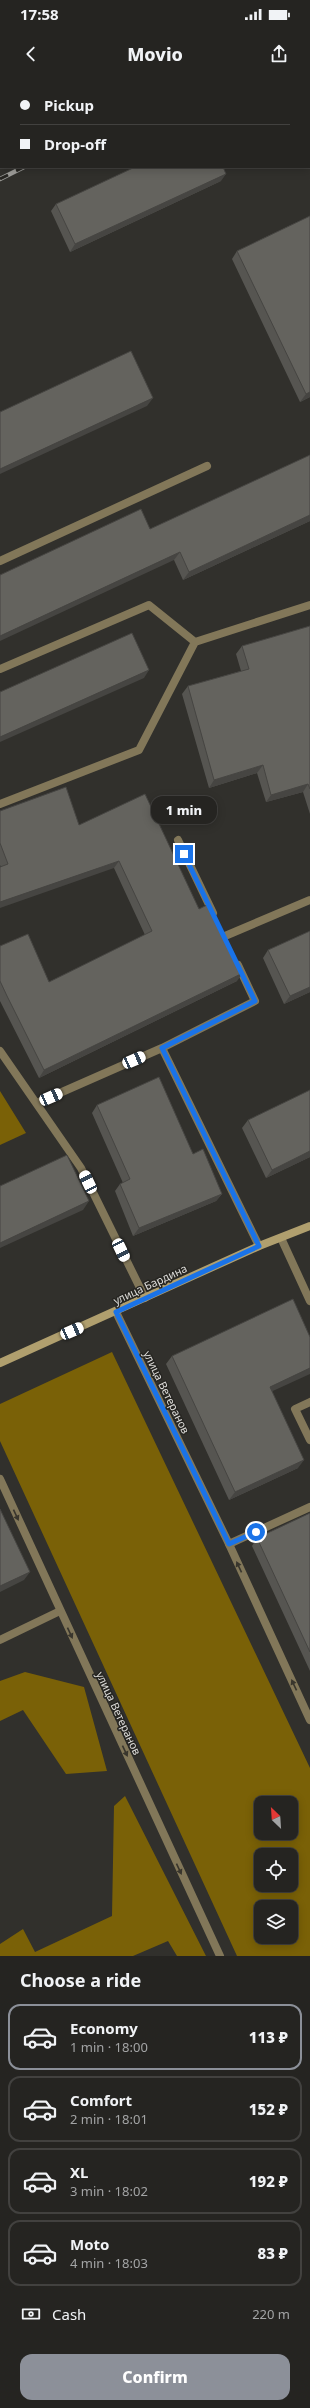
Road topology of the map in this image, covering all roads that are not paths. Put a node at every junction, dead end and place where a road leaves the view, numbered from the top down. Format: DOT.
graph roads {
  1 [pos="208,466"];
  2 [pos="0,561"];
  3 [pos="310,605"];
  4 [pos="196,642"];
  5 [pos="0,669"];
  6 [pos="0,804"];
  7 [pos="178,840"];
  8 [pos="310,900"];
  9 [pos="235,958"];
  10 [pos="162,1048"];
  11 [pos="0,1051"];
  12 [pos="37,1103"];
  13 [pos="310,1226"];
  14 [pos="281,1238"];
  15 [pos="259,1246"];
  16 [pos="145,1298"];
  17 [pos="310,1301"];
  18 [pos="116,1312"];
  19 [pos="0,1363"];
  20 [pos="310,1402"];
  21 [pos="310,1440"];
  22 [pos="0,1479"];
  23 [pos="310,1507"];
  24 [pos="229,1544"];
  25 [pos="60,1611"];
  26 [pos="0,1640"];
  27 [pos="310,1720"];
  28 [pos="220,1956"];
  1 -- 2 [label="street"];
  3 -- 4 [label="street"];
  4 -- 5 [label="street"];
  4 -- 6 [label="street"];
  7 -- 8 [label="street"];
  9 -- 10 [label="street"];
  10 -- 12 [label="street"];
  10 -- 15 [label="street"];
  11 -- 12 [label="street"];
  12 -- 16 [label="street"];
  13 -- 14 [label="street, улица Бардина"];
  14 -- 15 [label="street, улица Бардина"];
  14 -- 17 [label="street"];
  15 -- 16 [label="street, улица Бардина"];
  16 -- 18 [label="street, улица Бардина"];
  18 -- 19 [label="street, улица Бардина"];
  18 -- 24 [label="street, улица Ветеранов"];
  20 -- 21 [label="street"];
  22 -- 25 [label="street, улица Ветеранов, one-way"];
  23 -- 24 [label="street"];
  27 -- 24 [label="street, улица Ветеранов, one-way"];
  25 -- 26 [label="street"];
  25 -- 28 [label="street, улица Ветеранов, one-way"];
}
